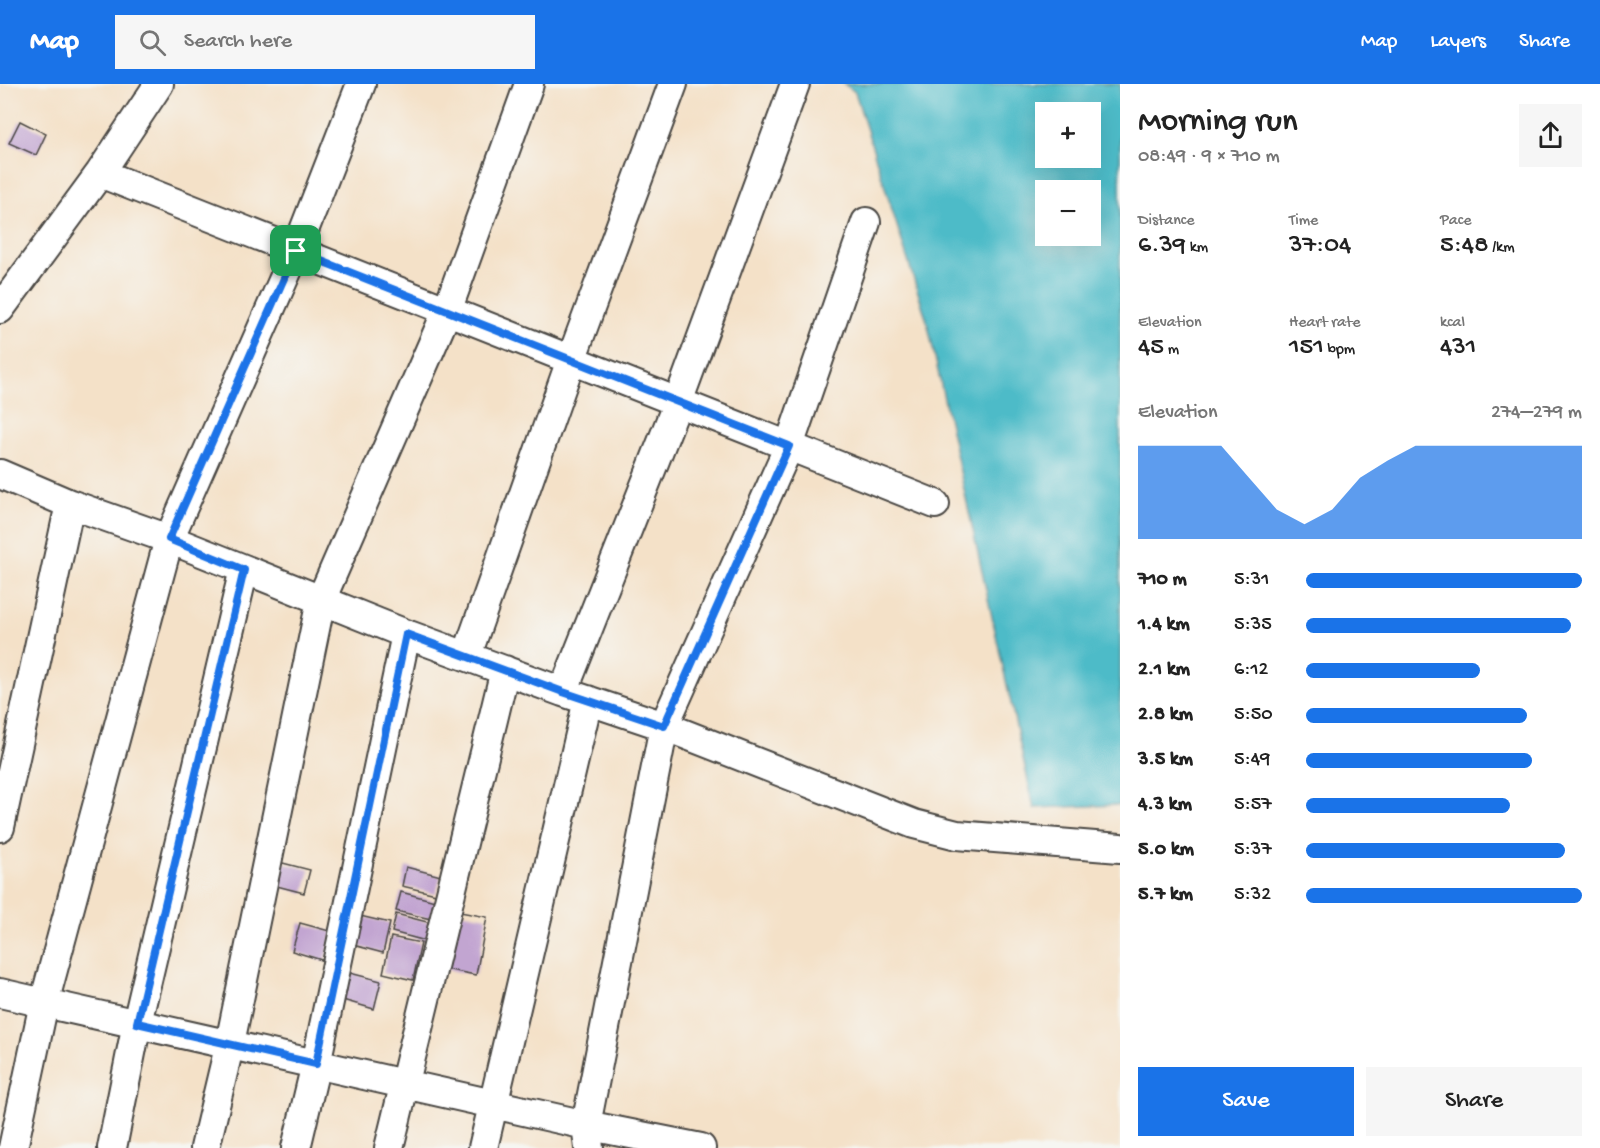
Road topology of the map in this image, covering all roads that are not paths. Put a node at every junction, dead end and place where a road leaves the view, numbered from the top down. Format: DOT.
graph roads {
  1 [pos="159,84"];
  2 [pos="361,84"];
  3 [pos="530,84"];
  4 [pos="673,84"];
  5 [pos="795,84"];
  6 [pos="100,173"];
  7 [pos="866,222"];
  8 [pos="296,251"];
  9 [pos="0,309"];
  10 [pos="447,311"];
  11 [pos="571,360"];
  12 [pos="678,402"];
  13 [pos="789,446"];
  14 [pos="0,474"];
  15 [pos="70,504"];
  16 [pos="935,504"];
  17 [pos="169,539"];
  18 [pos="244,570"];
  19 [pos="321,600"];
  20 [pos="406,634"];
  21 [pos="467,655"];
  22 [pos="505,669"];
  23 [pos="576,696"];
  24 [pos="664,726"];
  25 [pos="0,827"];
  26 [pos="1120,848"];
  27 [pos="0,993"];
  28 [pos="44,1003"];
  29 [pos="137,1023"];
  30 [pos="230,1043"];
  31 [pos="316,1064"];
  32 [pos="403,1084"];
  33 [pos="492,1104"];
  34 [pos="587,1137"];
  35 [pos="13,1148"];
  36 [pos="112,1148"];
  37 [pos="204,1148"];
  38 [pos="296,1148"];
  39 [pos="389,1148"];
  40 [pos="483,1148"];
  41 [pos="701,1148"];
  1 -- 6 [label="street"];
  2 -- 8 [label="street"];
  3 -- 10 [label="street"];
  4 -- 11 [label="street"];
  5 -- 12 [label="street"];
  6 -- 8 [label="street"];
  6 -- 9 [label="street"];
  7 -- 13 [label="street"];
  8 -- 10 [label="street"];
  8 -- 17 [label="street"];
  10 -- 11 [label="street"];
  10 -- 19 [label="street"];
  11 -- 12 [label="street"];
  11 -- 21 [label="street"];
  12 -- 13 [label="street"];
  12 -- 23 [label="street"];
  13 -- 16 [label="street"];
  13 -- 24 [label="street"];
  14 -- 15 [label="street"];
  15 -- 17 [label="street"];
  15 -- 25 [label="street"];
  17 -- 18 [label="street"];
  17 -- 28 [label="street"];
  18 -- 19 [label="street"];
  18 -- 29 [label="street"];
  19 -- 20 [label="street"];
  19 -- 30 [label="street"];
  20 -- 21 [label="street"];
  20 -- 31 [label="street"];
  21 -- 22 [label="street"];
  22 -- 23 [label="street"];
  22 -- 32 [label="street"];
  23 -- 24 [label="street"];
  23 -- 33 [label="street"];
  24 -- 26 [label="street"];
  24 -- 34 [label="street"];
  27 -- 28 [label="street"];
  28 -- 29 [label="street"];
  28 -- 35 [label="street"];
  29 -- 30 [label="street"];
  29 -- 36 [label="street"];
  30 -- 31 [label="street"];
  30 -- 37 [label="street"];
  31 -- 32 [label="street"];
  31 -- 38 [label="street"];
  32 -- 33 [label="street"];
  32 -- 39 [label="street"];
  33 -- 34 [label="street"];
  33 -- 40 [label="street"];
  34 -- 41 [label="street"];
}
